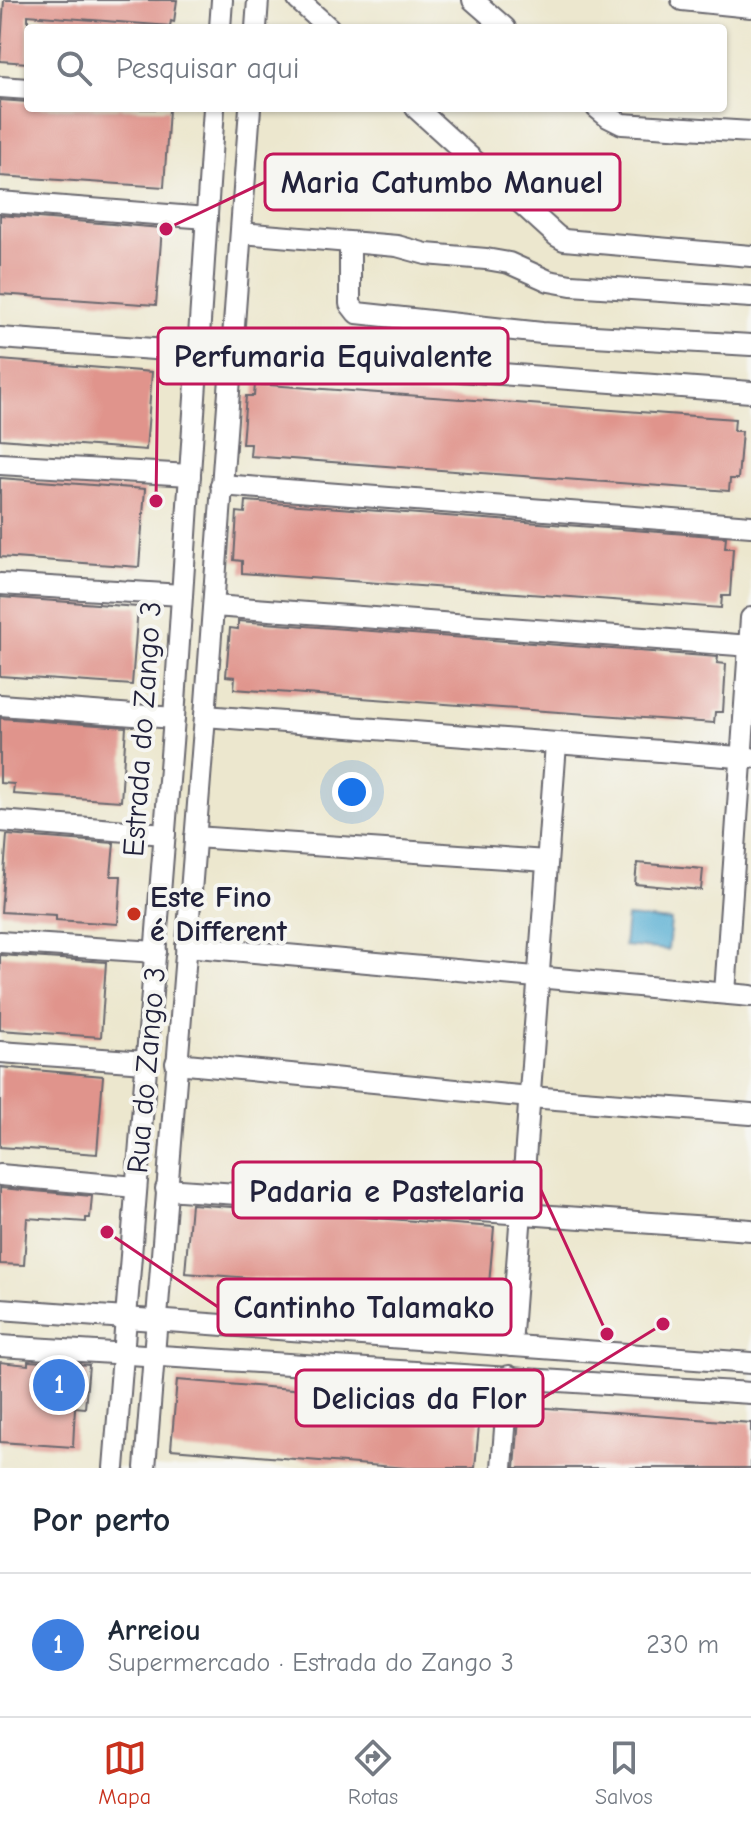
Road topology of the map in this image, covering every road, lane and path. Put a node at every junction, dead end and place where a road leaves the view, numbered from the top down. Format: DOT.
graph roads {
  1 [pos="222,0"];
  2 [pos="258,0"];
  3 [pos="298,0"];
  4 [pos="473,0"];
  5 [pos="682,0"];
  6 [pos="751,7"];
  7 [pos="220,24"];
  8 [pos="256,24"];
  9 [pos="325,24"];
  10 [pos="500,24"];
  11 [pos="0,87"];
  12 [pos="24,89"];
  13 [pos="214,112"];
  14 [pos="250,112"];
  15 [pos="420,112"];
  16 [pos="602,112"];
  17 [pos="751,132"];
  18 [pos="0,202"];
  19 [pos="207,218"];
  20 [pos="241,233"];
  21 [pos="350,244"];
  22 [pos="751,256"];
  23 [pos="751,297"];
  24 [pos="0,338"];
  25 [pos="751,345"];
  26 [pos="197,351"];
  27 [pos="231,353"];
  28 [pos="751,392"];
  29 [pos="0,464"];
  30 [pos="190,475"];
  31 [pos="221,485"];
  32 [pos="751,526"];
  33 [pos="0,584"];
  34 [pos="182,595"];
  35 [pos="214,606"];
  36 [pos="751,618"];
  37 [pos="750,646"];
  38 [pos="0,705"];
  39 [pos="205,716"];
  40 [pos="174,718"];
  41 [pos="556,744"];
  42 [pos="746,758"];
  43 [pos="0,821"];
  44 [pos="165,834"];
  45 [pos="195,837"];
  46 [pos="547,861"];
  47 [pos="742,875"];
  48 [pos="0,942"];
  49 [pos="186,946"];
  50 [pos="156,952"];
  51 [pos="539,976"];
  52 [pos="725,993"];
  53 [pos="751,996"];
  54 [pos="0,1052"];
  55 [pos="146,1062"];
  56 [pos="176,1063"];
  57 [pos="530,1097"];
  58 [pos="751,1114"];
  59 [pos="0,1175"];
  60 [pos="136,1187"];
  61 [pos="166,1189"];
  62 [pos="521,1214"];
  63 [pos="751,1230"];
  64 [pos="0,1309"];
  65 [pos="127,1318"];
  66 [pos="155,1320"];
  67 [pos="0,1346"];
  68 [pos="511,1346"];
  69 [pos="124,1354"];
  70 [pos="153,1356"];
  71 [pos="751,1363"];
  72 [pos="509,1376"];
  73 [pos="751,1393"];
  74 [pos="114,1468"];
  75 [pos="145,1468"];
  76 [pos="502,1468"];
  1 -- 7 [label="street"];
  2 -- 8 [label="street"];
  3 -- 9 [label="street"];
  4 -- 10 [label="street"];
  5 -- 6 [label="street"];
  11 -- 12 [label="street"];
  13 -- 19 [label="street, Estrada do Zango 3"];
  14 -- 20 [label="street, Rua do Zango 3"];
  15 -- 22 [label="street"];
  16 -- 17 [label="street"];
  18 -- 19 [label="street"];
  19 -- 26 [label="street, Estrada do Zango 3"];
  20 -- 21 [label="street"];
  20 -- 27 [label="street, Rua do Zango 3"];
  21 -- 23 [label="street"];
  21 -- 25 [label="street"];
  24 -- 26 [label="street"];
  26 -- 27 [label="street"];
  26 -- 30 [label="street, Estrada do Zango 3"];
  27 -- 28 [label="street"];
  27 -- 31 [label="street, Rua do Zango 3"];
  29 -- 30 [label="street"];
  30 -- 34 [label="street, Estrada do Zango 3"];
  31 -- 32 [label="street"];
  31 -- 35 [label="street, Rua do Zango 3"];
  33 -- 34 [label="street"];
  34 -- 40 [label="street, Estrada do Zango 3"];
  35 -- 37 [label="street"];
  35 -- 39 [label="street, Rua do Zango 3"];
  36 -- 37 [label="street"];
  37 -- 42 [label="street"];
  38 -- 40 [label="street"];
  39 -- 41 [label="street"];
  39 -- 45 [label="street, Rua do Zango 3"];
  40 -- 44 [label="street, Estrada do Zango 3"];
  41 -- 42 [label="street"];
  41 -- 46 [label="street"];
  42 -- 47 [label="street"];
  43 -- 44 [label="street"];
  44 -- 50 [label="street, Estrada do Zango 3"];
  45 -- 46 [label="street"];
  45 -- 49 [label="street, Rua do Zango 3"];
  46 -- 51 [label="street"];
  47 -- 52 [label="street"];
  48 -- 50 [label="street"];
  49 -- 51 [label="street"];
  49 -- 56 [label="street, Rua do Zango 3"];
  50 -- 55 [label="street, Estrada do Zango 3"];
  51 -- 52 [label="street"];
  51 -- 57 [label="street"];
  52 -- 53 [label="street"];
  54 -- 55 [label="street"];
  55 -- 60 [label="street, Estrada do Zango 3"];
  56 -- 57 [label="street"];
  56 -- 61 [label="street, Rua do Zango 3"];
  57 -- 58 [label="street"];
  57 -- 62 [label="street"];
  59 -- 60 [label="street"];
  60 -- 65 [label="street, Estrada do Zango 3"];
  61 -- 62 [label="street"];
  61 -- 66 [label="street, Rua do Zango 3"];
  62 -- 63 [label="street"];
  62 -- 68 [label="street"];
  64 -- 65 [label="street"];
  65 -- 66 [label="street"];
  65 -- 69 [label="street, Estrada do Zango 3"];
  66 -- 68 [label="street"];
  66 -- 70 [label="street, Rua do Zango 3"];
  67 -- 69 [label="street"];
  68 -- 71 [label="street"];
  69 -- 70 [label="street"];
  69 -- 74 [label="street, Estrada do Zango 3"];
  70 -- 72 [label="street"];
  70 -- 75 [label="street, Rua do Zango 3"];
  72 -- 73 [label="street"];
  72 -- 76 [label="street"];
}
